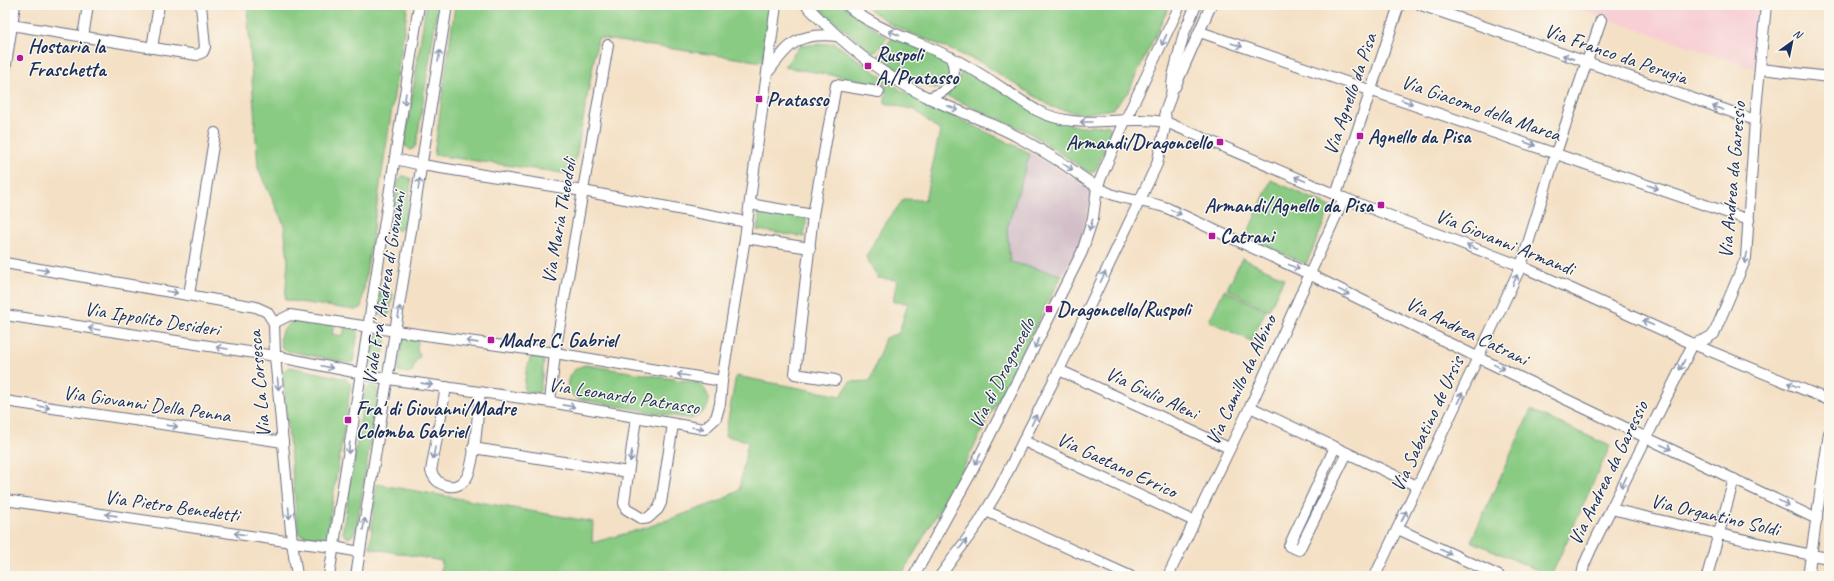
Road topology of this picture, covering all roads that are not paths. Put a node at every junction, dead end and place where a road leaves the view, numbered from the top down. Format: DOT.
graph roads {
  1 [pos="15,5"];
  2 [pos="88,5"];
  3 [pos="159,5"];
  4 [pos="201,5"];
  5 [pos="419,5"];
  6 [pos="447,5"];
  7 [pos="776,5"];
  8 [pos="806,5"];
  9 [pos="847,5"];
  10 [pos="858,5"];
  11 [pos="1180,5"];
  12 [pos="1196,5"];
  13 [pos="1211,5"];
  14 [pos="1399,5"];
  15 [pos="1420,5"];
  16 [pos="1766,5"];
  17 [pos="861,16"];
  18 [pos="1601,20"];
  19 [pos="9,24"];
  20 [pos="1200,32"];
  21 [pos="837,36"];
  22 [pos="83,37"];
  23 [pos="608,45"];
  24 [pos="152,48"];
  25 [pos="951,57"];
  26 [pos="1587,64"];
  27 [pos="1761,69"];
  28 [pos="5,70"];
  29 [pos="768,73"];
  30 [pos="1829,77"];
  31 [pos="1371,89"];
  32 [pos="878,92"];
  33 [pos="1170,96"];
  34 [pos="928,98"];
  35 [pos="1755,120"];
  36 [pos="1125,121"];
  37 [pos="1166,122"];
  38 [pos="215,133"];
  39 [pos="1556,153"];
  40 [pos="395,159"];
  41 [pos="422,165"];
  42 [pos="1097,187"];
  43 [pos="582,191"];
  44 [pos="1340,196"];
  45 [pos="1139,201"];
  46 [pos="750,204"];
  47 [pos="813,215"];
  48 [pos="1750,220"];
  49 [pos="747,222"];
  50 [pos="746,238"];
  51 [pos="810,248"];
  52 [pos="5,263"];
  53 [pos="1521,266"];
  54 [pos="1309,274"];
  55 [pos="189,295"];
  56 [pos="5,315"];
  57 [pos="274,323"];
  58 [pos="368,326"];
  59 [pos="396,332"];
  60 [pos="1693,344"];
  61 [pos="556,353"];
  62 [pos="275,356"];
  63 [pos="1479,358"];
  64 [pos="1059,370"];
  65 [pos="360,374"];
  66 [pos="388,379"];
  67 [pos="835,380"];
  68 [pos="722,381"];
  69 [pos="446,387"];
  70 [pos="480,392"];
  71 [pos="1829,400"];
  72 [pos="5,401"];
  73 [pos="550,402"];
  74 [pos="1250,407"];
  75 [pos="636,418"];
  76 [pos="673,424"];
  77 [pos="1829,433"];
  78 [pos="1645,437"];
  79 [pos="1024,441"];
  80 [pos="283,442"];
  81 [pos="1335,447"];
  82 [pos="473,448"];
  83 [pos="1229,448"];
  84 [pos="1347,453"];
  85 [pos="1827,463"];
  86 [pos="628,472"];
  87 [pos="1734,479"];
  88 [pos="1418,486"];
  89 [pos="5,500"];
  90 [pos="1611,509"];
  91 [pos="986,511"];
  92 [pos="1817,519"];
  93 [pos="1194,522"];
  94 [pos="1398,529"];
  95 [pos="1719,534"];
  96 [pos="292,542"];
  97 [pos="334,547"];
  98 [pos="359,552"];
  99 [pos="1811,556"];
  100 [pos="1829,558"];
  101 [pos="297,576"];
  102 [pos="329,576"];
  103 [pos="356,576"];
  104 [pos="914,576"];
  105 [pos="940,576"];
  106 [pos="1130,576"];
  107 [pos="1168,576"];
  108 [pos="1375,576"];
  109 [pos="1499,576"];
  110 [pos="1582,576"];
  111 [pos="1707,576"];
  112 [pos="1808,576"];
  1 -- 19 [label="street"];
  2 -- 22 [label="street"];
  3 -- 24 [label="street"];
  4 -- 24 [label="street"];
  5 -- 40 [label="street, Viale Fra' Andrea di Giovanni, one-way"];
  41 -- 6 [label="street, Viale Fra' Andrea di Giovanni, one-way"];
  7 -- 29 [label="street, Via Leonardo Patrasso"];
  8 -- 21 [label="street, Via Andrea Catrani"];
  9 -- 17 [label="street, Via Giovanni Armandi"];
  10 -- 17 [label="street"];
  11 -- 36 [label="street, Via di Dragoncello, one-way"];
  12 -- 33 [label="street"];
  13 -- 20 [label="street"];
  14 -- 31 [label="street, Via Agnello da Pisa"];
  26 -- 15 [label="street, Via Franco da Perugia, one-way"];
  16 -- 27 [label="street, Via Andrea da Garessio"];
  25 -- 17 [label="street, Via Giovanni Armandi, one-way"];
  18 -- 26 [label="street, Via Sabatino de Ursis"];
  19 -- 22 [label="street"];
  19 -- 28 [label="street"];
  20 -- 31 [label="street, Via Giacomo della Marca, one-way"];
  20 -- 33 [label="street"];
  21 -- 29 [label="street, Via Leonardo Patrasso"];
  21 -- 34 [label="street, Via Andrea Catrani"];
  22 -- 24 [label="street"];
  23 -- 43 [label="street, Via Maria Theodoli"];
  25 -- 34 [label="street"];
  36 -- 25 [label="street, Via Giovanni Armandi, one-way"];
  35 -- 26 [label="street, Via Franco da Perugia, one-way"];
  26 -- 39 [label="street, Via Sabatino de Ursis"];
  27 -- 30 [label="street"];
  27 -- 35 [label="street, Via Andrea da Garessio"];
  29 -- 46 [label="street, Via Leonardo Patrasso"];
  31 -- 39 [label="street, Via Giacomo della Marca, one-way"];
  31 -- 44 [label="street, Via Agnello da Pisa"];
  32 -- 47 [label="street"];
  33 -- 37 [label="street"];
  34 -- 42 [label="street, Via Andrea Catrani, one-way"];
  35 -- 48 [label="street, Via Andrea da Garessio"];
  36 -- 37 [label="street, Via Giovanni Armandi"];
  36 -- 42 [label="street, Via di Dragoncello"];
  44 -- 37 [label="street, Via Giovanni Armandi, one-way"];
  37 -- 45 [label="street"];
  38 -- 55 [label="street"];
  39 -- 48 [label="street, Via Giacomo della Marca, one-way"];
  39 -- 53 [label="street, Via Sabatino de Ursis"];
  40 -- 41 [label="street"];
  40 -- 58 [label="street, Viale Fra' Andrea di Giovanni"];
  41 -- 43 [label="street"];
  59 -- 41 [label="street, Viale Fra' Andrea di Giovanni, one-way"];
  42 -- 45 [label="street, Via Andrea Catrani"];
  42 -- 104 [label="street, Via di Dragoncello, one-way"];
  43 -- 49 [label="street"];
  43 -- 61 [label="street, Via Maria Theodoli"];
  53 -- 44 [label="street, Via Giovanni Armandi, one-way"];
  44 -- 54 [label="street, Via Camillo da Albino"];
  45 -- 54 [label="street, Via Andrea Catrani, one-way"];
  64 -- 45 [label="street, one-way"];
  46 -- 47 [label="street"];
  46 -- 49 [label="street, Via Leonardo Patrasso"];
  47 -- 51 [label="street"];
  48 -- 60 [label="street, Via Andrea da Garessio, one-way"];
  49 -- 50 [label="street, Via Leonardo Patrasso"];
  50 -- 51 [label="street"];
  50 -- 68 [label="street, Via Leonardo Patrasso"];
  51 -- 67 [label="street"];
  52 -- 55 [label="street, Via La Corsesca, one-way"];
  60 -- 53 [label="street, Via Giovanni Armandi, one-way"];
  63 -- 53 [label="street, Via Sabatino de Ursis, one-way"];
  54 -- 63 [label="street, Via Andrea Catrani, one-way"];
  54 -- 74 [label="street, Via Camillo da Albino"];
  55 -- 57 [label="street, Via La Corsesca"];
  62 -- 56 [label="street, Via Ippolito Desideri, one-way"];
  57 -- 58 [label="street"];
  57 -- 62 [label="street, Via La Corsesca"];
  58 -- 59 [label="street"];
  58 -- 65 [label="street, Viale Fra' Andrea di Giovanni"];
  61 -- 59 [label="street, one-way"];
  59 -- 66 [label="street, Viale Fra' Andrea di Giovanni"];
  71 -- 60 [label="street, Via Giovanni Armandi, one-way"];
  60 -- 78 [label="street, Via Andrea da Garessio, one-way"];
  68 -- 61 [label="street, one-way"];
  61 -- 73 [label="street, Via Maria Theodoli"];
  62 -- 65 [label="street, Via Ippolito Desideri, one-way"];
  62 -- 80 [label="street, Via La Corsesca, one-way"];
  63 -- 78 [label="street, Via Andrea Catrani, one-way"];
  88 -- 63 [label="street, Via Sabatino de Ursis, one-way"];
  79 -- 64 [label="street, one-way"];
  64 -- 83 [label="street, Via Giulio Aleni"];
  65 -- 66 [label="street, Via Ippolito Desideri"];
  65 -- 97 [label="street, Viale Fra' Andrea di Giovanni, one-way"];
  66 -- 69 [label="street, Via Leonardo Patrasso, one-way"];
  98 -- 66 [label="street, Viale Fra' Andrea di Giovanni, one-way"];
  76 -- 68 [label="street, Via Leonardo Patrasso, one-way"];
  69 -- 70 [label="street, Via Leonardo Patrasso"];
  69 -- 82 [label="street, one-way"];
  70 -- 73 [label="street, Via Leonardo Patrasso"];
  70 -- 82 [label="street"];
  72 -- 80 [label="street, Via Giovanni Della Penna, one-way"];
  73 -- 75 [label="street, Via Leonardo Patrasso, one-way"];
  74 -- 81 [label="street"];
  74 -- 83 [label="street, Via Camillo da Albino"];
  75 -- 76 [label="street, Via Leonardo Patrasso"];
  75 -- 86 [label="street, one-way"];
  76 -- 86 [label="street"];
  77 -- 85 [label="street"];
  78 -- 87 [label="street, Via Andrea Catrani, one-way"];
  78 -- 90 [label="street, Via Andrea da Garessio, one-way"];
  79 -- 91 [label="street"];
  79 -- 93 [label="street, Via Gaetano Errico"];
  80 -- 96 [label="street, Via La Corsesca, one-way"];
  81 -- 84 [label="street"];
  81 -- 84 [label="street"];
  82 -- 86 [label="street"];
  83 -- 93 [label="street, Via Camillo da Albino"];
  84 -- 88 [label="street"];
  85 -- 92 [label="street"];
  87 -- 92 [label="street, Via Andrea Catrani, one-way"];
  87 -- 95 [label="street"];
  94 -- 88 [label="street, Via Sabatino de Ursis, one-way"];
  96 -- 89 [label="street, Via Pietro Benedetti, one-way"];
  90 -- 95 [label="street, Via Organtino Soldi"];
  90 -- 110 [label="street, Via Andrea da Garessio"];
  105 -- 91 [label="street, one-way"];
  91 -- 106 [label="street"];
  92 -- 99 [label="street"];
  93 -- 107 [label="street, Via Camillo da Albino"];
  94 -- 108 [label="street, Via Sabatino de Ursis"];
  94 -- 109 [label="street, one-way"];
  95 -- 99 [label="street, Via Organtino Soldi"];
  95 -- 111 [label="street"];
  96 -- 97 [label="street, Via Pietro Benedetti"];
  96 -- 101 [label="street, Via La Corsesca"];
  97 -- 98 [label="street, Via Pietro Benedetti"];
  97 -- 102 [label="street, Viale Fra' Andrea di Giovanni"];
  98 -- 103 [label="street, Viale Fra' Andrea di Giovanni"];
  99 -- 100 [label="street, Via Organtino Soldi"];
  99 -- 112 [label="street"];
}
